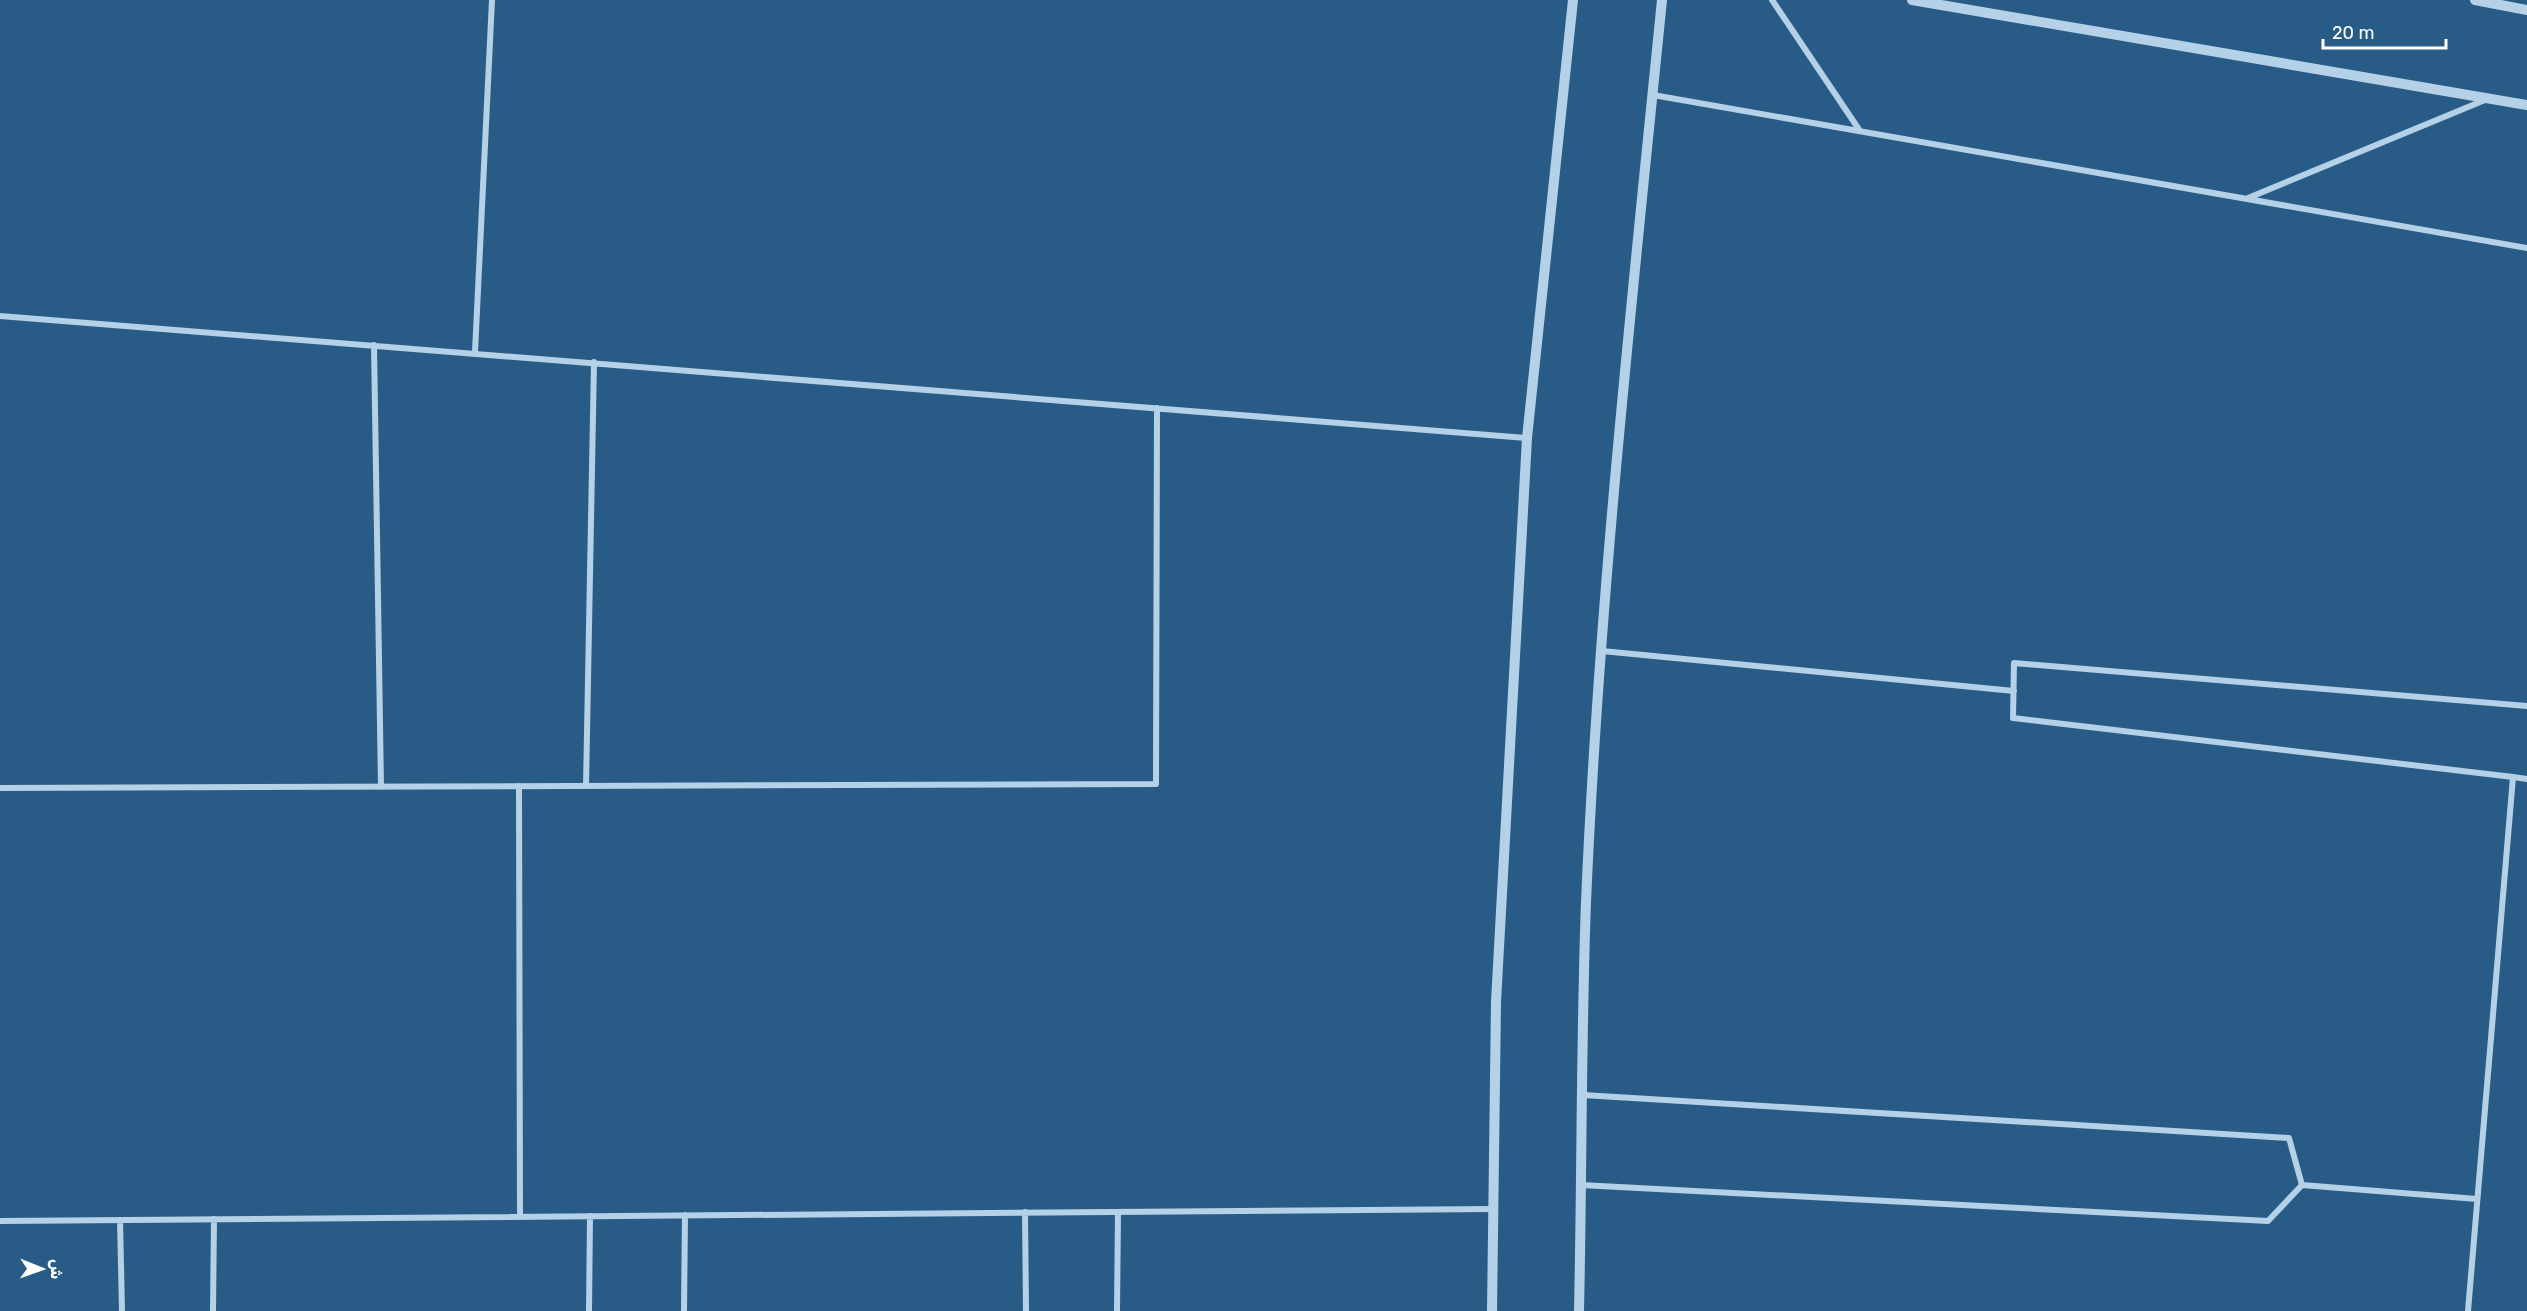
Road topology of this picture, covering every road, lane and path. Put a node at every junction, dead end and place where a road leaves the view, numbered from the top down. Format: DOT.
graph roads {
  1 [pos="492,0"];
  2 [pos="1573,0"];
  3 [pos="1662,0"];
  4 [pos="1772,0"];
  5 [pos="1912,0"];
  6 [pos="2475,0"];
  7 [pos="2527,9"];
  8 [pos="1653,95"];
  9 [pos="2488,98"];
  10 [pos="2527,105"];
  11 [pos="1860,131"];
  12 [pos="2247,199"];
  13 [pos="2527,248"];
  14 [pos="0,316"];
  15 [pos="374,345"];
  16 [pos="475,352"];
  17 [pos="594,362"];
  18 [pos="1157,408"];
  19 [pos="1527,438"];
  20 [pos="1602,651"];
  21 [pos="2014,691"];
  22 [pos="2527,706"];
  23 [pos="2513,777"];
  24 [pos="2527,778"];
  25 [pos="519,786"];
  26 [pos="586,786"];
  27 [pos="381,787"];
  28 [pos="0,788"];
  29 [pos="1583,1095"];
  30 [pos="1581,1185"];
  31 [pos="2302,1185"];
  32 [pos="2477,1199"];
  33 [pos="1493,1209"];
  34 [pos="1025,1212"];
  35 [pos="1118,1212"];
  36 [pos="685,1215"];
  37 [pos="520,1216"];
  38 [pos="590,1216"];
  39 [pos="214,1219"];
  40 [pos="120,1220"];
  41 [pos="0,1221"];
  42 [pos="122,1311"];
  43 [pos="213,1311"];
  44 [pos="589,1311"];
  45 [pos="684,1311"];
  46 [pos="1026,1311"];
  47 [pos="1117,1311"];
  48 [pos="1492,1311"];
  49 [pos="1579,1311"];
  50 [pos="2468,1311"];
  1 -- 16 [label="street"];
  2 -- 19 [label="street"];
  3 -- 8 [label="street"];
  4 -- 11 [label="street"];
  5 -- 9 [label="street"];
  6 -- 7 [label="street"];
  8 -- 11 [label="street"];
  8 -- 20 [label="street"];
  9 -- 10 [label="street"];
  9 -- 12 [label="street"];
  11 -- 12 [label="street"];
  12 -- 13 [label="street"];
  14 -- 15 [label="street"];
  15 -- 16 [label="street"];
  15 -- 27 [label="street"];
  16 -- 17 [label="street"];
  17 -- 18 [label="street"];
  17 -- 26 [label="street"];
  18 -- 19 [label="street"];
  18 -- 26 [label="street"];
  19 -- 33 [label="street"];
  20 -- 21 [label="street"];
  20 -- 29 [label="street"];
  21 -- 22 [label="street"];
  21 -- 23 [label="street"];
  23 -- 24 [label="street"];
  23 -- 32 [label="street"];
  25 -- 26 [label="street"];
  25 -- 27 [label="street"];
  25 -- 37 [label="street"];
  27 -- 28 [label="street"];
  29 -- 30 [label="street"];
  29 -- 31 [label="street"];
  30 -- 31 [label="street"];
  30 -- 49 [label="street"];
  31 -- 32 [label="street"];
  32 -- 50 [label="street"];
  33 -- 35 [label="street"];
  33 -- 48 [label="street"];
  34 -- 35 [label="street"];
  34 -- 36 [label="street"];
  34 -- 46 [label="street"];
  35 -- 47 [label="street"];
  36 -- 38 [label="street"];
  36 -- 45 [label="street"];
  37 -- 38 [label="street"];
  37 -- 39 [label="street"];
  38 -- 44 [label="street"];
  39 -- 40 [label="street"];
  39 -- 43 [label="street"];
  40 -- 41 [label="street"];
  40 -- 42 [label="street"];
}
